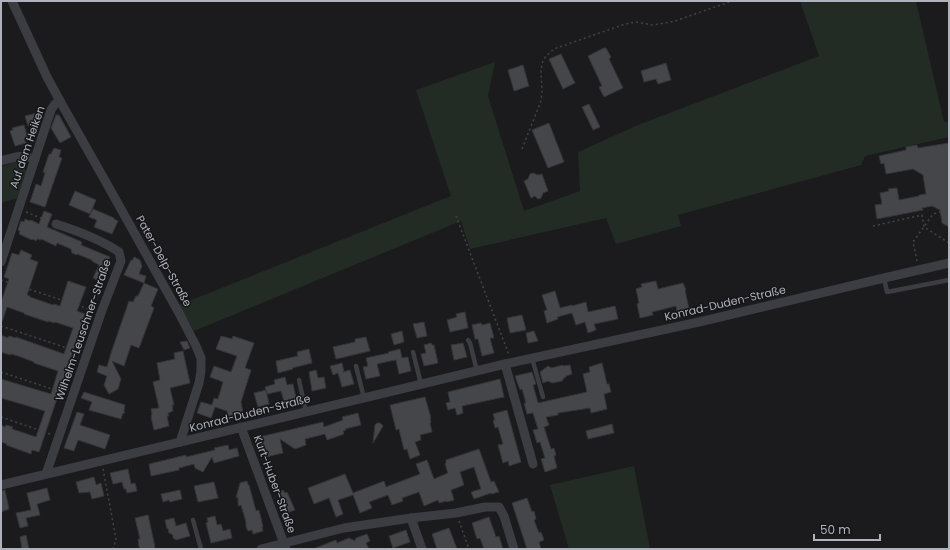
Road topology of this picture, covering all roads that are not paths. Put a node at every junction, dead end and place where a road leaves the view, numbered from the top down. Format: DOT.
graph roads {
  1 [pos="12,1"];
  2 [pos="60,101"];
  3 [pos="35,159"];
  4 [pos="1,161"];
  5 [pos="56,224"];
  6 [pos="3,249"];
  7 [pos="1,262"];
  8 [pos="949,263"];
  9 [pos="884,278"];
  10 [pos="949,280"];
  11 [pos="468,340"];
  12 [pos="413,352"];
  13 [pos="532,358"];
  14 [pos="508,363"];
  15 [pos="356,366"];
  16 [pos="477,371"];
  17 [pos="299,380"];
  18 [pos="421,384"];
  19 [pos="543,397"];
  20 [pos="364,398"];
  21 [pos="306,412"];
  22 [pos="241,427"];
  23 [pos="180,442"];
  24 [pos="533,464"];
  25 [pos="46,474"];
  26 [pos="1,484"];
  27 [pos="411,518"];
  28 [pos="193,520"];
  29 [pos="285,546"];
  30 [pos="201,549"];
  31 [pos="261,549"];
  32 [pos="422,549"];
  33 [pos="514,549"];
  1 -- 2 [label="street, Auf dem Heiken"];
  2 -- 3 [label="street, Auf dem Heiken"];
  2 -- 23 [label="street, Pater-Delp-Straße"];
  3 -- 4 [label="street"];
  3 -- 6 [label="street, Auf dem Heiken"];
  5 -- 25 [label="street, Wilhelm-Leuschner-Straße"];
  6 -- 7 [label="street, Auf dem Heiken"];
  8 -- 9 [label="street, Konrad-Duden-Straße"];
  9 -- 10 [label="lane"];
  9 -- 13 [label="street, Konrad-Duden-Straße"];
  11 -- 16 [label="lane"];
  12 -- 18 [label="lane"];
  13 -- 14 [label="street, Konrad-Duden-Straße"];
  13 -- 19 [label="lane"];
  14 -- 16 [label="street, Konrad-Duden-Straße"];
  14 -- 24 [label="street"];
  15 -- 20 [label="lane"];
  16 -- 18 [label="street, Konrad-Duden-Straße"];
  17 -- 21 [label="lane"];
  18 -- 20 [label="street, Konrad-Duden-Straße"];
  20 -- 21 [label="street, Konrad-Duden-Straße"];
  21 -- 22 [label="street, Konrad-Duden-Straße"];
  22 -- 23 [label="street, Konrad-Duden-Straße"];
  22 -- 29 [label="street, Kurt-Huber-Straße"];
  23 -- 25 [label="street, Konrad-Duden-Straße"];
  25 -- 26 [label="street, Konrad-Duden-Straße"];
  27 -- 29 [label="street"];
  27 -- 32 [label="street"];
  27 -- 33 [label="street"];
  28 -- 30 [label="lane"];
  29 -- 31 [label="street"];
}
